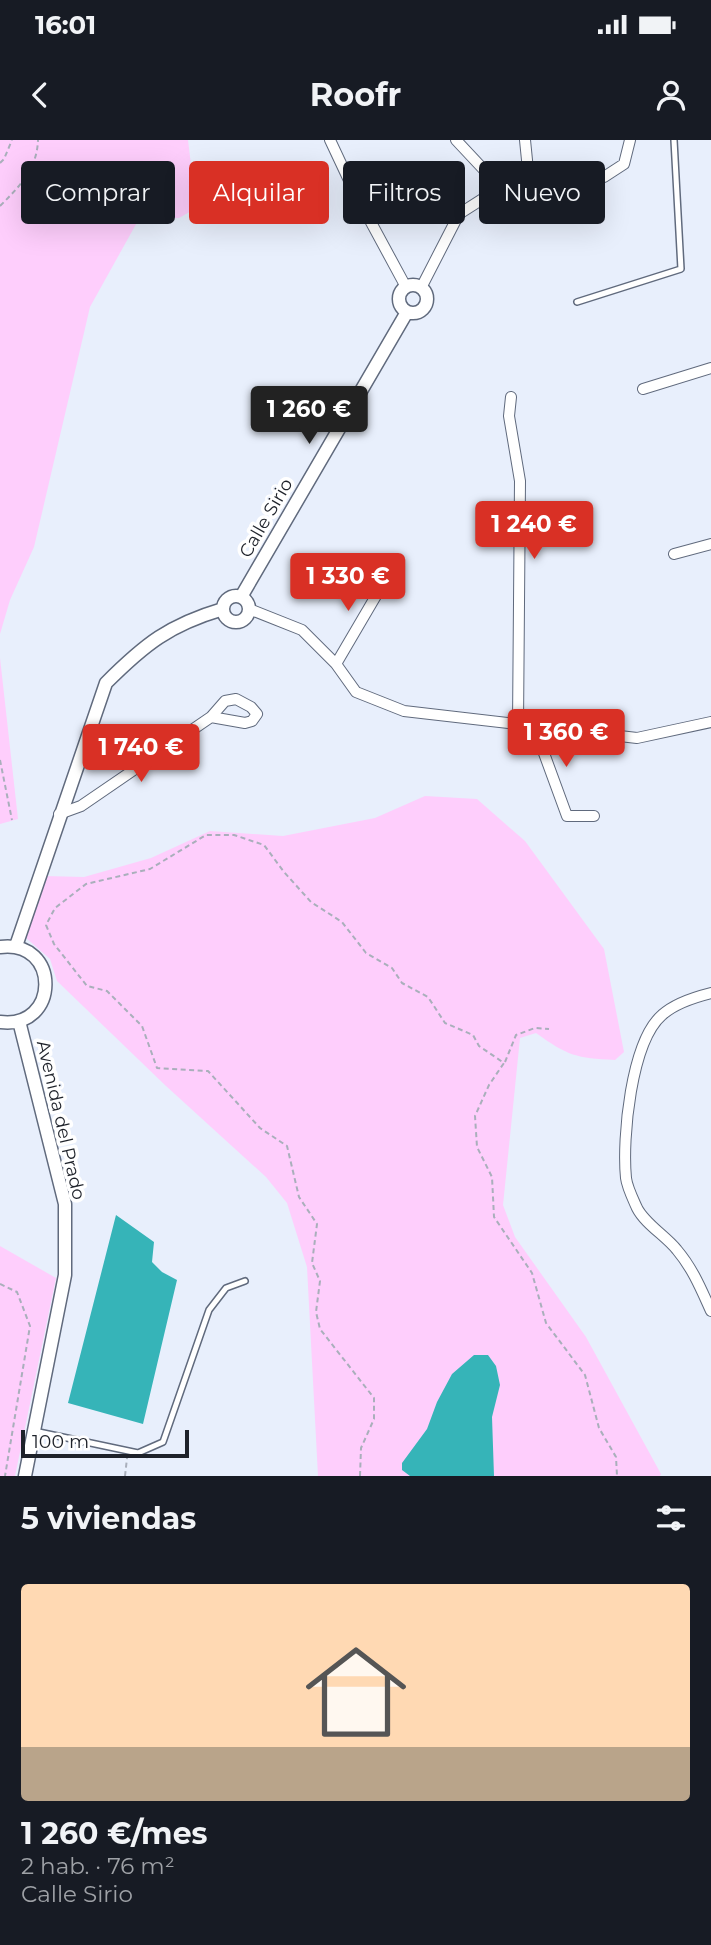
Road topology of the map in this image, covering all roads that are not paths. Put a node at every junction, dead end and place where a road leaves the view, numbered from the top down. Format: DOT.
graph roads {
  1 [pos="330,140"];
  2 [pos="456,140"];
  3 [pos="525,140"];
  4 [pos="630,140"];
  5 [pos="674,140"];
  6 [pos="527,161"];
  7 [pos="479,165"];
  8 [pos="605,176"];
  9 [pos="479,201"];
  10 [pos="406,286"];
  11 [pos="421,288"];
  12 [pos="577,302"];
  13 [pos="407,312"];
  14 [pos="711,368"];
  15 [pos="643,389"];
  16 [pos="511,397"];
  17 [pos="711,544"];
  18 [pos="674,554"];
  19 [pos="387,577"];
  20 [pos="241,597"];
  21 [pos="223,609"];
  22 [pos="248,609"];
  23 [pos="336,664"];
  24 [pos="211,717"];
  25 [pos="711,722"];
  26 [pos="518,724"];
  27 [pos="534,726"];
  28 [pos="59,814"];
  29 [pos="594,817"];
  30 [pos="16,946"];
  31 [pos="0,947"];
  32 [pos="711,993"];
  33 [pos="19,1021"];
  34 [pos="0,1022"];
  35 [pos="245,1282"];
  36 [pos="711,1311"];
  37 [pos="34,1431"];
  38 [pos="25,1476"];
  1 -- 10 [label="street"];
  2 -- 7 [label="street"];
  3 -- 6 [label="street"];
  4 -- 8 [label="street"];
  5 -- 12 [label="lane"];
  9 -- 11 [label="street"];
  10 -- 11 [label="street"];
  10 -- 13 [label="street"];
  11 -- 13 [label="street"];
  13 -- 20 [label="street, Calle Sirio"];
  14 -- 15 [label="street"];
  16 -- 26 [label="street"];
  17 -- 18 [label="street"];
  19 -- 23 [label="street"];
  20 -- 21 [label="street"];
  20 -- 22 [label="street"];
  21 -- 22 [label="street"];
  21 -- 28 [label="street"];
  22 -- 23 [label="street"];
  23 -- 26 [label="street"];
  24 -- 28 [label="street"];
  25 -- 27 [label="street"];
  26 -- 27 [label="street"];
  27 -- 29 [label="street"];
  28 -- 30 [label="street"];
  30 -- 31 [label="street"];
  30 -- 33 [label="street"];
  32 -- 36 [label="street"];
  33 -- 34 [label="street"];
  33 -- 37 [label="street, Avenida del Prado"];
  35 -- 37 [label="lane"];
  37 -- 38 [label="street, Avenida del Prado"];
}
